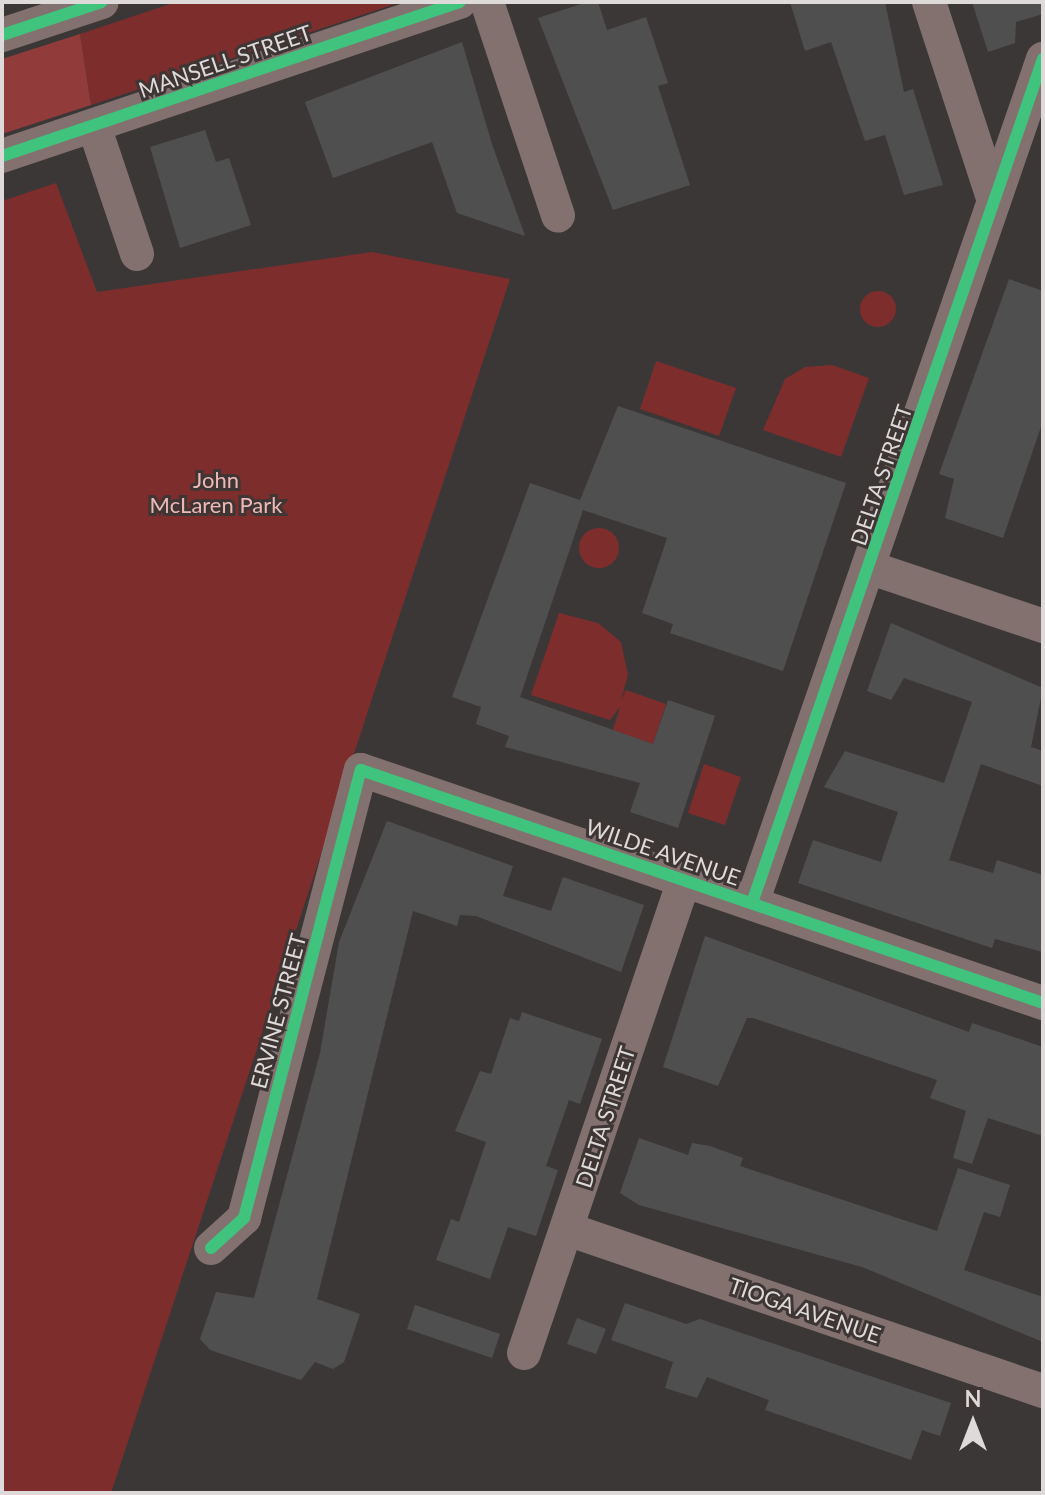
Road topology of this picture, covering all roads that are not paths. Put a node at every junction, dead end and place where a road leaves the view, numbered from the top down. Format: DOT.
graph roads {
  1 [pos="102,2"];
  2 [pos="460,2"];
  3 [pos="487,2"];
  4 [pos="929,2"];
  5 [pos="56,9"];
  6 [pos="2,35"];
  7 [pos="1043,59"];
  8 [pos="94,126"];
  9 [pos="2,156"];
  10 [pos="994,201"];
  11 [pos="558,216"];
  12 [pos="137,254"];
  13 [pos="871,568"];
  14 [pos="1043,626"];
  15 [pos="361,770"];
  16 [pos="684,880"];
  17 [pos="752,903"];
  18 [pos="1043,1003"];
  19 [pos="567,1229"];
  20 [pos="211,1248"];
  21 [pos="524,1353"];
  22 [pos="1043,1391"];
  1 -- 5 [label="street"];
  2 -- 8 [label="street, MANSELL STREET"];
  3 -- 11 [label="street"];
  4 -- 10 [label="street"];
  5 -- 6 [label="street"];
  7 -- 10 [label="street, DELTA STREET"];
  8 -- 9 [label="street, MANSELL STREET"];
  8 -- 12 [label="street"];
  10 -- 13 [label="street, DELTA STREET"];
  13 -- 14 [label="street"];
  13 -- 17 [label="street, DELTA STREET"];
  15 -- 16 [label="street, WILDE AVENUE"];
  15 -- 20 [label="street, ERVINE STREET"];
  16 -- 17 [label="street, WILDE AVENUE"];
  16 -- 19 [label="street, DELTA STREET"];
  17 -- 18 [label="street, WILDE AVENUE"];
  19 -- 21 [label="street, DELTA STREET"];
  19 -- 22 [label="street, TIOGA AVENUE"];
}
